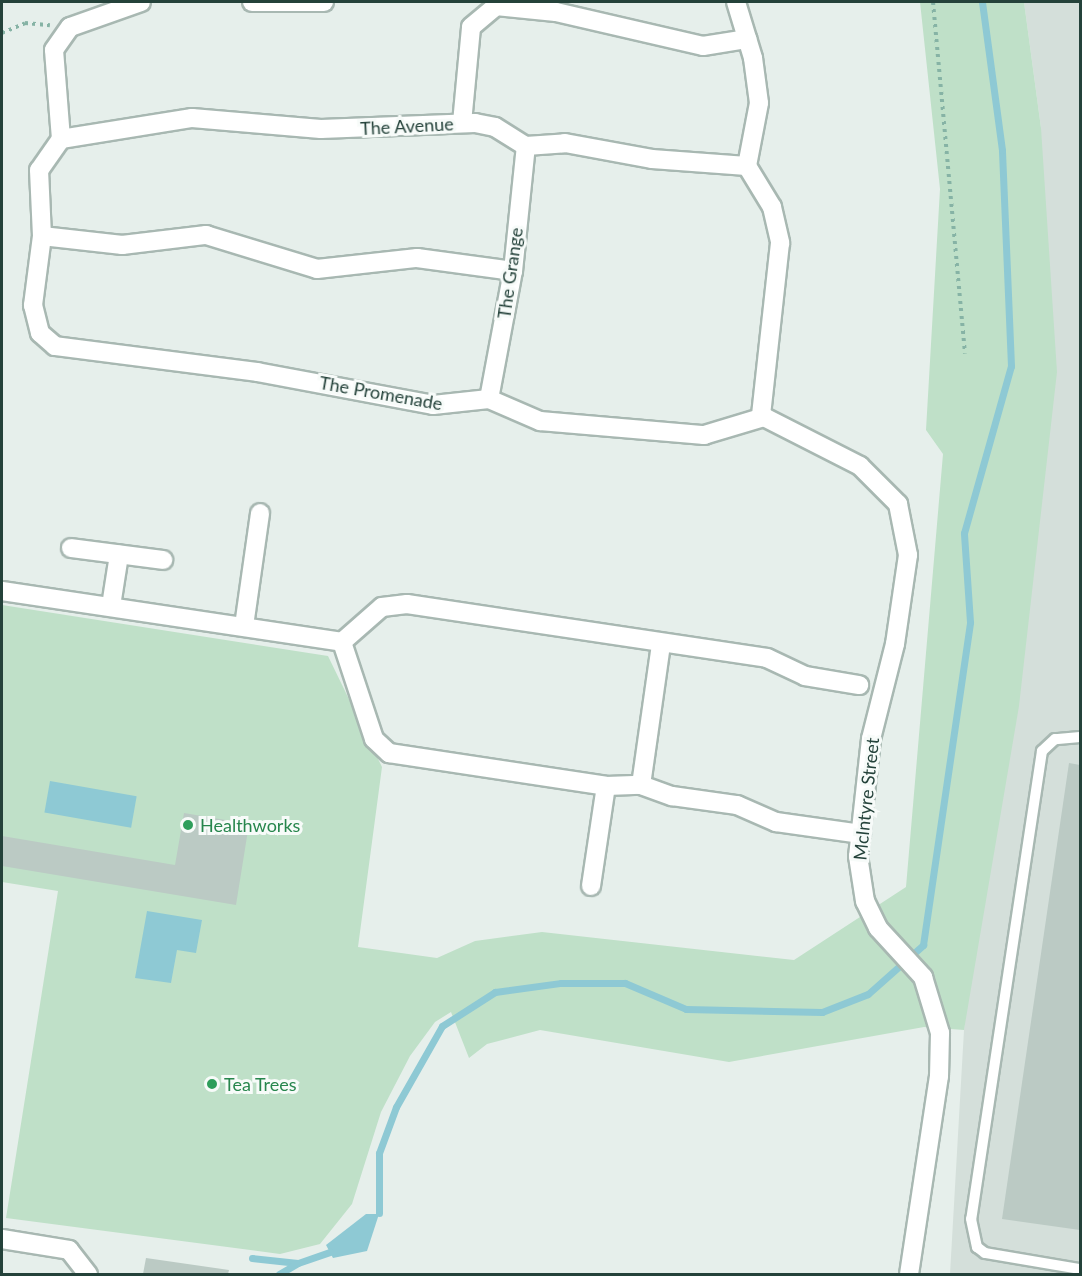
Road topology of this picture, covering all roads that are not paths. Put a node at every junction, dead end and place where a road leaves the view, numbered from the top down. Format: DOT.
graph roads {
  1 [pos="141,2"];
  2 [pos="252,2"];
  3 [pos="324,2"];
  4 [pos="736,2"];
  5 [pos="747,39"];
  6 [pos="462,123"];
  7 [pos="62,139"];
  8 [pos="526,146"];
  9 [pos="747,166"];
  10 [pos="42,237"];
  11 [pos="513,271"];
  12 [pos="489,399"];
  13 [pos="761,416"];
  14 [pos="260,513"];
  15 [pos="71,548"];
  16 [pos="119,555"];
  17 [pos="163,560"];
  18 [pos="2,591"];
  19 [pos="111,606"];
  20 [pos="244,626"];
  21 [pos="342,642"];
  22 [pos="661,645"];
  23 [pos="859,685"];
  24 [pos="1080,737"];
  25 [pos="641,785"];
  26 [pos="606,786"];
  27 [pos="861,834"];
  28 [pos="591,886"];
  29 [pos="2,1239"];
  30 [pos="85,1266"];
  31 [pos="1080,1269"];
  32 [pos="909,1275"];
  1 -- 7 [label="street"];
  2 -- 3 [label="street"];
  4 -- 5 [label="street"];
  5 -- 6 [label="street"];
  5 -- 9 [label="street"];
  6 -- 7 [label="street, The Avenue"];
  6 -- 8 [label="street, The Avenue"];
  7 -- 10 [label="street, The Promenade"];
  8 -- 9 [label="street"];
  8 -- 11 [label="street, The Grange"];
  9 -- 13 [label="street"];
  10 -- 11 [label="street"];
  10 -- 12 [label="street, The Promenade"];
  11 -- 12 [label="street, The Grange"];
  12 -- 13 [label="street, The Promenade"];
  13 -- 27 [label="street, McIntyre Street"];
  14 -- 20 [label="street"];
  15 -- 16 [label="street"];
  16 -- 17 [label="street"];
  16 -- 19 [label="street"];
  18 -- 19 [label="street"];
  19 -- 20 [label="street"];
  20 -- 21 [label="street"];
  21 -- 22 [label="street"];
  21 -- 26 [label="street"];
  22 -- 23 [label="street"];
  22 -- 25 [label="street"];
  24 -- 31 [label="lane"];
  25 -- 26 [label="street"];
  25 -- 27 [label="street"];
  26 -- 28 [label="street"];
  27 -- 32 [label="street, McIntyre Street"];
  29 -- 30 [label="street"];
}
